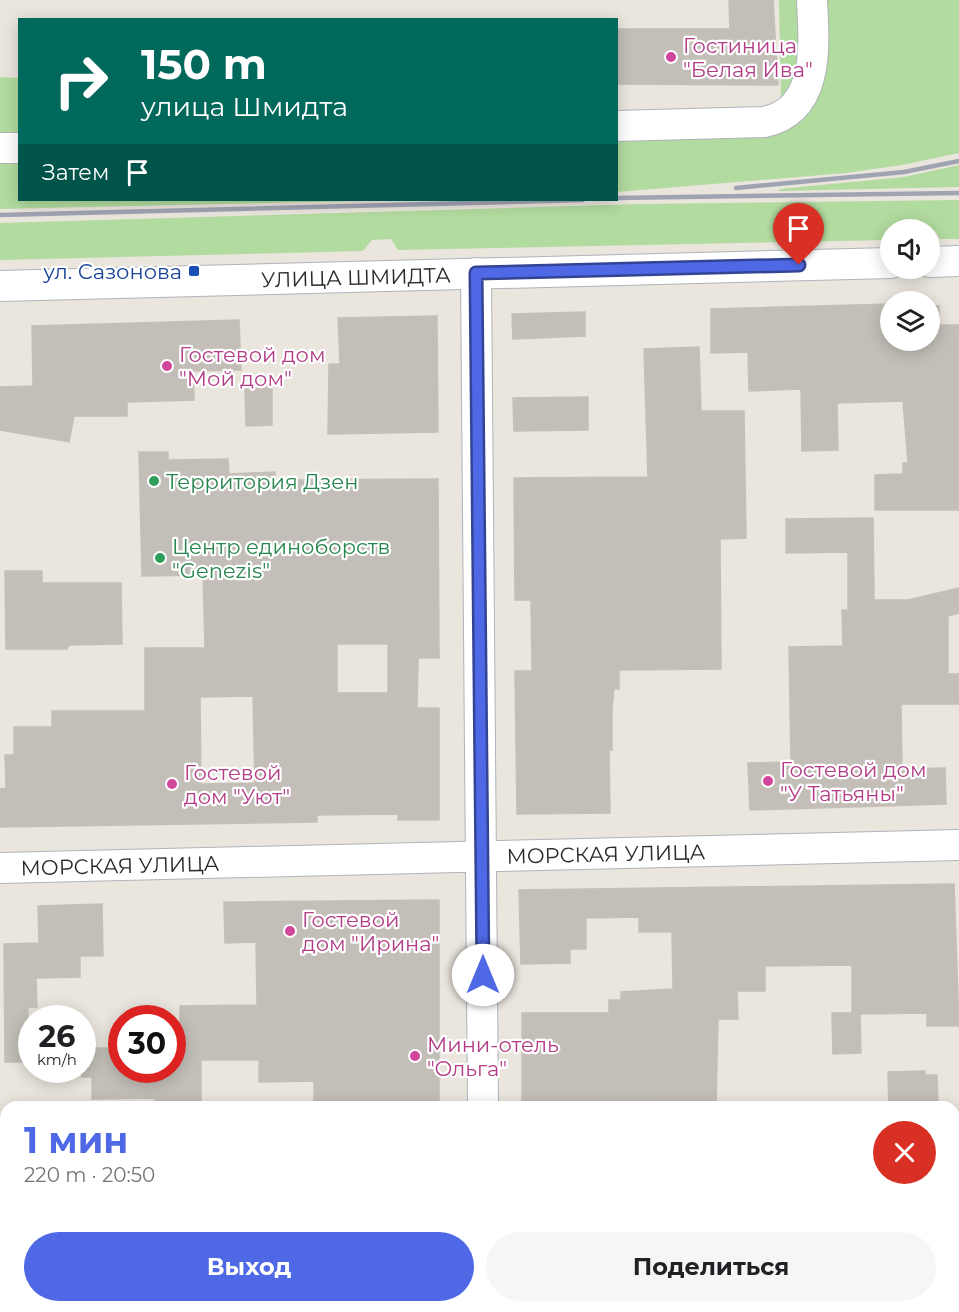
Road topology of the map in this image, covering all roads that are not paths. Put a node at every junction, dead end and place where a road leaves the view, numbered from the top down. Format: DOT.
graph roads {
  1 [pos="812,0"];
  2 [pos="618,126"];
  3 [pos="0,148"];
  4 [pos="18,148"];
  5 [pos="959,261"];
  6 [pos="940,262"];
  7 [pos="880,263"];
  8 [pos="476,273"];
  9 [pos="0,285"];
  10 [pos="959,845"];
  11 [pos="482,856"];
  12 [pos="0,868"];
  13 [pos="483,1101"];
  1 -- 2 [label="street"];
  3 -- 4 [label="street"];
  5 -- 6 [label="street"];
  7 -- 8 [label="street, УЛИЦА ШМИДТА"];
  8 -- 9 [label="street, УЛИЦА ШМИДТА"];
  8 -- 11 [label="street"];
  10 -- 11 [label="street, МОРСКАЯ УЛИЦА"];
  11 -- 12 [label="street, МОРСКАЯ УЛИЦА"];
  11 -- 13 [label="street"];
}
